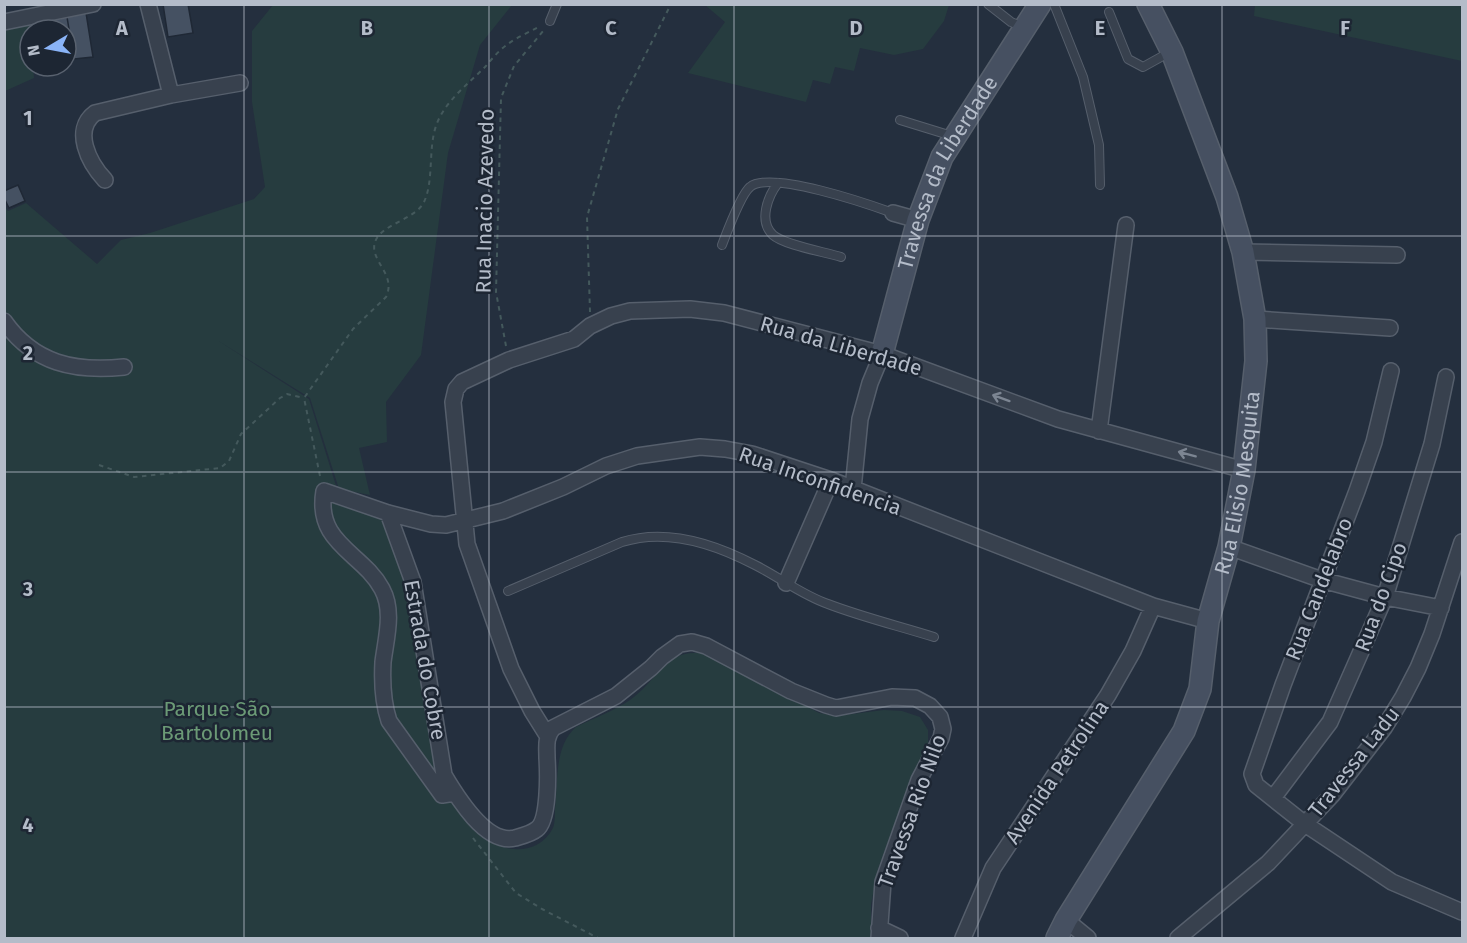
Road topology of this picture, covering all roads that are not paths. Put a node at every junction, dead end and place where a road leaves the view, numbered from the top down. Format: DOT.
graph roads {
  1 [pos="93,4"];
  2 [pos="148,4"];
  3 [pos="556,4"];
  4 [pos="988,4"];
  5 [pos="1040,4"];
  6 [pos="1054,4"];
  7 [pos="1148,4"];
  8 [pos="1109,12"];
  9 [pos="550,21"];
  10 [pos="4,22"];
  11 [pos="1024,28"];
  12 [pos="1172,52"];
  13 [pos="240,83"];
  14 [pos="171,95"];
  15 [pos="900,120"];
  16 [pos="954,136"];
  17 [pos="105,180"];
  18 [pos="778,183"];
  19 [pos="1100,185"];
  20 [pos="893,213"];
  21 [pos="918,220"];
  22 [pos="1126,225"];
  23 [pos="722,245"];
  24 [pos="1243,252"];
  25 [pos="1397,255"];
  26 [pos="841,256"];
  27 [pos="1255,319"];
  28 [pos="4,321"];
  29 [pos="1390,328"];
  30 [pos="882,354"];
  31 [pos="124,367"];
  32 [pos="1390,371"];
  33 [pos="1446,377"];
  34 [pos="1100,431"];
  35 [pos="1244,470"];
  36 [pos="831,480"];
  37 [pos="853,489"];
  38 [pos="324,491"];
  39 [pos="388,513"];
  40 [pos="464,522"];
  41 [pos="1462,542"];
  42 [pos="1229,547"];
  43 [pos="1322,580"];
  44 [pos="786,582"];
  45 [pos="508,591"];
  46 [pos="1385,597"];
  47 [pos="1153,606"];
  48 [pos="1441,608"];
  49 [pos="1208,621"];
  50 [pos="934,637"];
  51 [pos="547,735"];
  52 [pos="455,794"];
  53 [pos="1273,798"];
  54 [pos="1305,824"];
  55 [pos="1462,912"];
  56 [pos="1062,929"];
  57 [pos="879,933"];
  58 [pos="900,939"];
  59 [pos="963,939"];
  60 [pos="1088,939"];
  61 [pos="1178,939"];
  1 -- 10 [label="street"];
  2 -- 14 [label="street"];
  3 -- 9 [label="lane"];
  4 -- 11 [label="lane"];
  5 -- 11 [label="street, Travessa da Liberdade"];
  6 -- 19 [label="lane"];
  7 -- 12 [label="street, Rua Elisio Mesquita"];
  8 -- 12 [label="lane"];
  11 -- 16 [label="street, Travessa da Liberdade"];
  12 -- 24 [label="street, Rua Elisio Mesquita"];
  13 -- 14 [label="street"];
  14 -- 17 [label="street"];
  15 -- 16 [label="lane"];
  16 -- 21 [label="street, Travessa da Liberdade"];
  18 -- 20 [label="lane"];
  18 -- 23 [label="lane"];
  18 -- 26 [label="lane"];
  20 -- 21 [label="street"];
  21 -- 30 [label="street, Travessa da Liberdade"];
  22 -- 34 [label="street"];
  24 -- 25 [label="street"];
  24 -- 27 [label="street, Rua Elisio Mesquita"];
  27 -- 29 [label="street"];
  27 -- 35 [label="street, Rua Elisio Mesquita"];
  28 -- 31 [label="street"];
  34 -- 30 [label="street, Rua da Liberdade, one-way"];
  30 -- 37 [label="street"];
  30 -- 40 [label="street, Rua da Liberdade"];
  32 -- 43 [label="street, Rua Candelabro"];
  33 -- 46 [label="street, Rua do Cipo"];
  35 -- 34 [label="street, Rua da Liberdade, one-way"];
  35 -- 42 [label="street, Rua Elisio Mesquita"];
  36 -- 37 [label="street, Rua Inconfidencia"];
  36 -- 40 [label="street, Rua Inconfidencia"];
  36 -- 44 [label="street"];
  37 -- 47 [label="street, Rua Inconfidencia"];
  38 -- 39 [label="street, Rua Inconfidencia"];
  38 -- 52 [label="street, Estrada do Cobre"];
  39 -- 40 [label="street, Rua Inconfidencia"];
  39 -- 52 [label="street, Estrada do Cobre"];
  40 -- 51 [label="street"];
  41 -- 48 [label="street, Travessa Ladu"];
  42 -- 43 [label="street"];
  42 -- 49 [label="street, Rua Elisio Mesquita"];
  43 -- 46 [label="street"];
  43 -- 53 [label="street, Rua Candelabro"];
  44 -- 45 [label="lane"];
  44 -- 50 [label="lane"];
  46 -- 48 [label="street"];
  46 -- 53 [label="street, Rua do Cipo"];
  47 -- 49 [label="street, Rua Inconfidencia"];
  47 -- 59 [label="street, Avenida Petrolina"];
  48 -- 54 [label="street, Travessa Ladu"];
  49 -- 56 [label="street, Rua Elisio Mesquita"];
  51 -- 52 [label="street"];
  51 -- 57 [label="street, Travessa Rio Nilo"];
  53 -- 54 [label="street, Rua Candelabro"];
  54 -- 55 [label="street, Rua Candelabro"];
  54 -- 61 [label="street, Travessa Ladu"];
  56 -- 60 [label="street"];
  57 -- 58 [label="street"];
}
